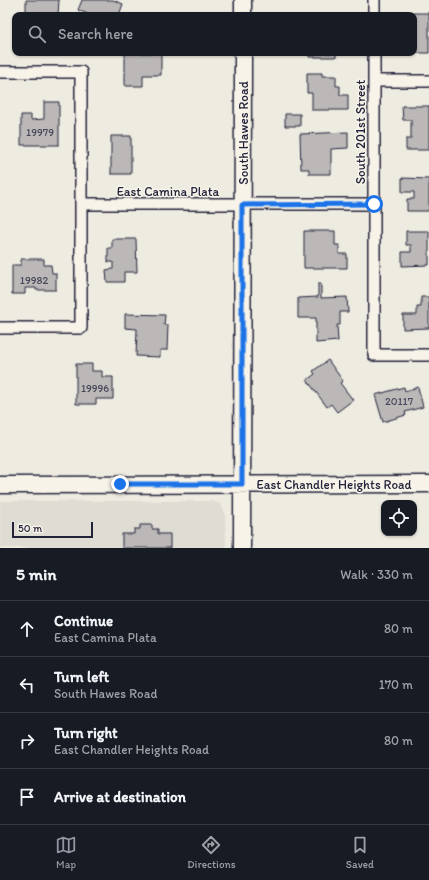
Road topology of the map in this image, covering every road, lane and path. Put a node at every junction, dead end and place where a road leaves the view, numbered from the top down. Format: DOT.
graph roads {
  1 [pos="243,0"];
  2 [pos="374,0"];
  3 [pos="243,12"];
  4 [pos="374,12"];
  5 [pos="243,56"];
  6 [pos="374,56"];
  7 [pos="0,72"];
  8 [pos="374,81"];
  9 [pos="429,81"];
  10 [pos="81,204"];
  11 [pos="374,204"];
  12 [pos="242,205"];
  13 [pos="0,328"];
  14 [pos="429,355"];
  15 [pos="0,484"];
  16 [pos="242,484"];
  17 [pos="429,484"];
  18 [pos="242,548"];
  1 -- 3 [label="main road"];
  2 -- 4 [label="street"];
  5 -- 12 [label="main road, South Hawes Road"];
  6 -- 8 [label="street, South 201st Street"];
  7 -- 10 [label="street"];
  8 -- 9 [label="street"];
  8 -- 11 [label="street, South 201st Street"];
  10 -- 12 [label="street, East Camina Plata"];
  10 -- 13 [label="street"];
  11 -- 12 [label="street, East Camina Plata"];
  11 -- 14 [label="street, South 201st Street"];
  12 -- 16 [label="main road, South Hawes Road"];
  15 -- 16 [label="main road, East Chandler Heights Road"];
  16 -- 17 [label="main road, East Chandler Heights Road"];
  16 -- 18 [label="main road, South Hawes Road"];
}
